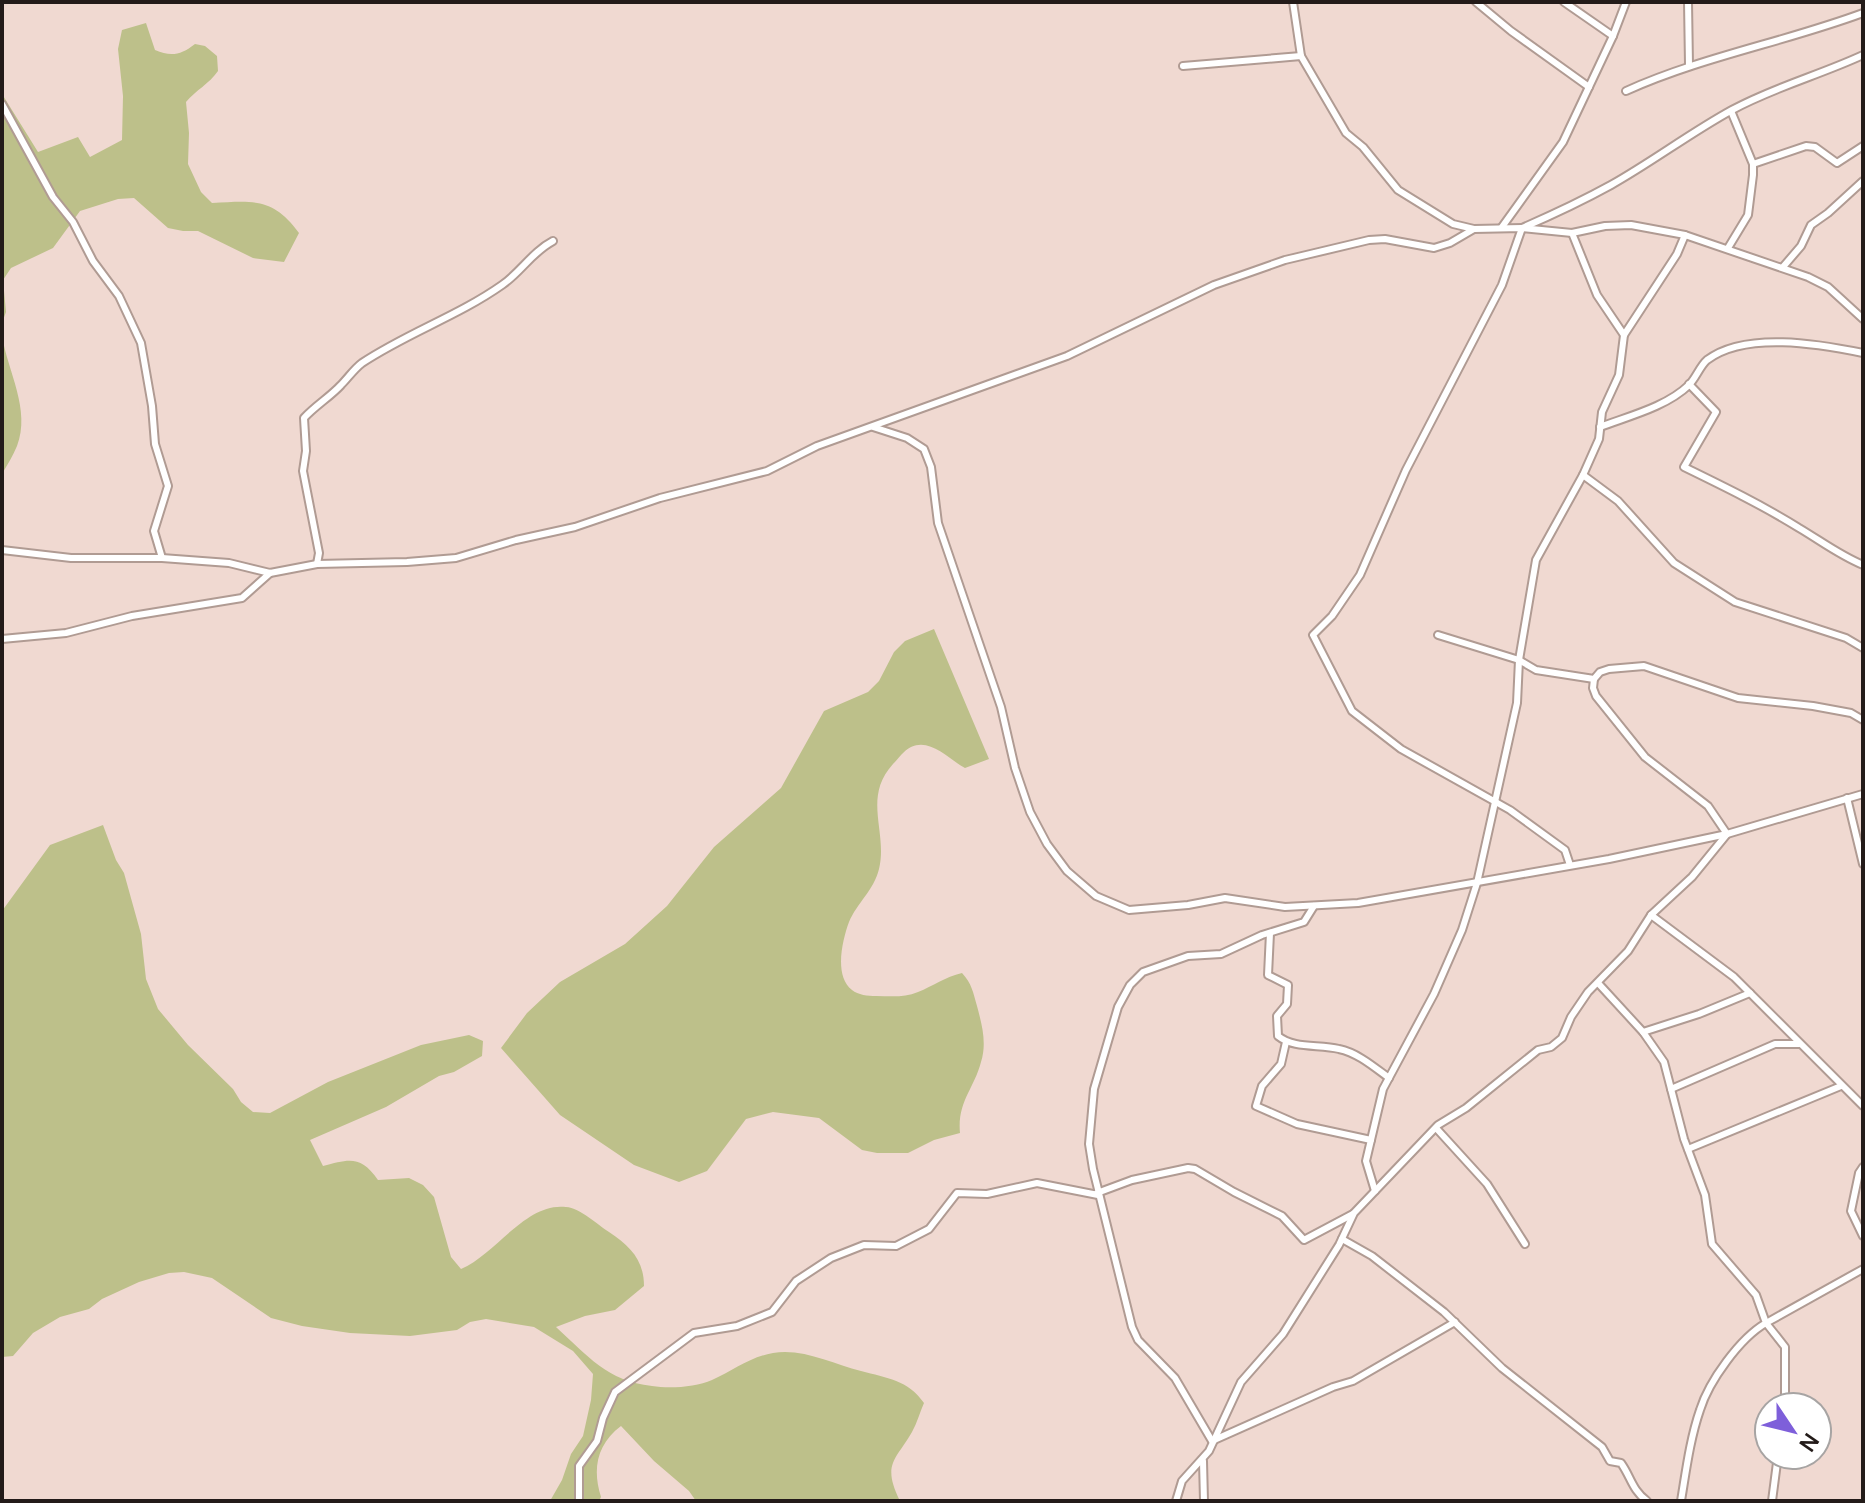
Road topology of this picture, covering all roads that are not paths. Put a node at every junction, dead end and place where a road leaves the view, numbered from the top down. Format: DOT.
graph roads {
  1 [pos="1293,2"];
  2 [pos="1476,2"];
  3 [pos="1564,2"];
  4 [pos="1626,2"];
  5 [pos="1688,2"];
  6 [pos="1863,13"];
  7 [pos="1613,36"];
  8 [pos="1863,55"];
  9 [pos="1301,56"];
  10 [pos="1689,65"];
  11 [pos="1183,66"];
  12 [pos="1589,87"];
  13 [pos="1626,91"];
  14 [pos="2,104"];
  15 [pos="1731,111"];
  16 [pos="1863,146"];
  17 [pos="1753,164"];
  18 [pos="1863,181"];
  19 [pos="1502,227"];
  20 [pos="1522,228"];
  21 [pos="1474,229"];
  22 [pos="1572,233"];
  23 [pos="1685,235"];
  24 [pos="553,241"];
  25 [pos="1728,248"];
  26 [pos="1783,267"];
  27 [pos="1863,319"];
  28 [pos="1624,335"];
  29 [pos="1863,353"];
  30 [pos="1689,384"];
  31 [pos="873,427"];
  32 [pos="1600,427"];
  33 [pos="1583,475"];
  34 [pos="2,550"];
  35 [pos="162,558"];
  36 [pos="317,564"];
  37 [pos="1863,565"];
  38 [pos="270,573"];
  39 [pos="1438,635"];
  40 [pos="2,639"];
  41 [pos="1863,648"];
  42 [pos="1519,660"];
  43 [pos="1594,679"];
  44 [pos="1863,720"];
  45 [pos="1863,794"];
  46 [pos="1847,798"];
  47 [pos="1494,800"];
  48 [pos="1727,834"];
  49 [pos="1863,864"];
  50 [pos="1570,865"];
  51 [pos="1477,883"];
  52 [pos="1314,906"];
  53 [pos="1651,915"];
  54 [pos="1270,933"];
  55 [pos="1598,983"];
  56 [pos="1750,993"];
  57 [pos="1643,1032"];
  58 [pos="1286,1042"];
  59 [pos="1800,1044"];
  60 [pos="1389,1078"];
  61 [pos="1841,1086"];
  62 [pos="1671,1089"];
  63 [pos="1863,1106"];
  64 [pos="1436,1128"];
  65 [pos="1371,1140"];
  66 [pos="1688,1149"];
  67 [pos="1863,1167"];
  68 [pos="1375,1191"];
  69 [pos="1098,1194"];
  70 [pos="1354,1213"];
  71 [pos="1863,1236"];
  72 [pos="1342,1239"];
  73 [pos="1525,1244"];
  74 [pos="1863,1269"];
  75 [pos="1455,1322"];
  76 [pos="1766,1323"];
  77 [pos="1785,1391"];
  78 [pos="1212,1441"];
  79 [pos="1203,1459"];
  80 [pos="1776,1471"];
  81 [pos="579,1501"];
  82 [pos="1176,1501"];
  83 [pos="1204,1501"];
  84 [pos="1647,1501"];
  85 [pos="1681,1501"];
  86 [pos="1772,1501"];
  1 -- 9 [label="street"];
  2 -- 12 [label="street"];
  3 -- 7 [label="street"];
  4 -- 7 [label="street"];
  5 -- 10 [label="street"];
  6 -- 10 [label="street"];
  7 -- 12 [label="street"];
  8 -- 15 [label="street"];
  9 -- 11 [label="street"];
  9 -- 21 [label="street"];
  10 -- 13 [label="street"];
  12 -- 19 [label="street"];
  14 -- 35 [label="street"];
  15 -- 17 [label="street"];
  15 -- 20 [label="street"];
  16 -- 17 [label="street"];
  17 -- 25 [label="street"];
  18 -- 26 [label="street"];
  19 -- 20 [label="street"];
  19 -- 21 [label="street"];
  20 -- 22 [label="street"];
  20 -- 47 [label="street"];
  21 -- 31 [label="street"];
  22 -- 23 [label="street"];
  22 -- 28 [label="street"];
  23 -- 25 [label="street"];
  23 -- 28 [label="street"];
  24 -- 36 [label="street"];
  25 -- 26 [label="street"];
  26 -- 27 [label="street"];
  28 -- 32 [label="street"];
  29 -- 30 [label="street"];
  30 -- 32 [label="street"];
  30 -- 37 [label="street"];
  31 -- 36 [label="street"];
  31 -- 52 [label="street"];
  32 -- 33 [label="street"];
  33 -- 41 [label="street"];
  33 -- 42 [label="street"];
  34 -- 35 [label="street"];
  35 -- 38 [label="street"];
  36 -- 38 [label="street"];
  38 -- 40 [label="street"];
  39 -- 42 [label="street"];
  42 -- 43 [label="street"];
  42 -- 47 [label="street"];
  43 -- 44 [label="street"];
  43 -- 48 [label="street"];
  45 -- 46 [label="street"];
  46 -- 48 [label="street"];
  46 -- 49 [label="street"];
  47 -- 50 [label="street"];
  47 -- 51 [label="street"];
  48 -- 50 [label="street"];
  48 -- 53 [label="street"];
  50 -- 51 [label="street"];
  51 -- 52 [label="street"];
  51 -- 60 [label="street"];
  52 -- 54 [label="street"];
  53 -- 55 [label="street"];
  53 -- 56 [label="street"];
  54 -- 58 [label="street"];
  54 -- 69 [label="street"];
  55 -- 57 [label="street"];
  55 -- 64 [label="street"];
  56 -- 57 [label="street"];
  56 -- 59 [label="street"];
  57 -- 62 [label="street"];
  58 -- 60 [label="street"];
  58 -- 65 [label="street"];
  59 -- 61 [label="street"];
  59 -- 62 [label="street"];
  60 -- 65 [label="street"];
  61 -- 63 [label="street"];
  61 -- 66 [label="street"];
  62 -- 66 [label="street"];
  64 -- 68 [label="street"];
  64 -- 73 [label="street"];
  65 -- 68 [label="street"];
  66 -- 76 [label="street"];
  67 -- 71 [label="street"];
  68 -- 70 [label="street"];
  69 -- 70 [label="street"];
  69 -- 78 [label="street"];
  69 -- 81 [label="street"];
  70 -- 72 [label="street"];
  72 -- 75 [label="street"];
  72 -- 78 [label="street"];
  74 -- 76 [label="street"];
  75 -- 78 [label="street"];
  75 -- 84 [label="street"];
  76 -- 77 [label="street"];
  76 -- 85 [label="street"];
  78 -- 79 [label="street"];
  79 -- 82 [label="street"];
  79 -- 83 [label="street"];
  80 -- 86 [label="street"];
}
